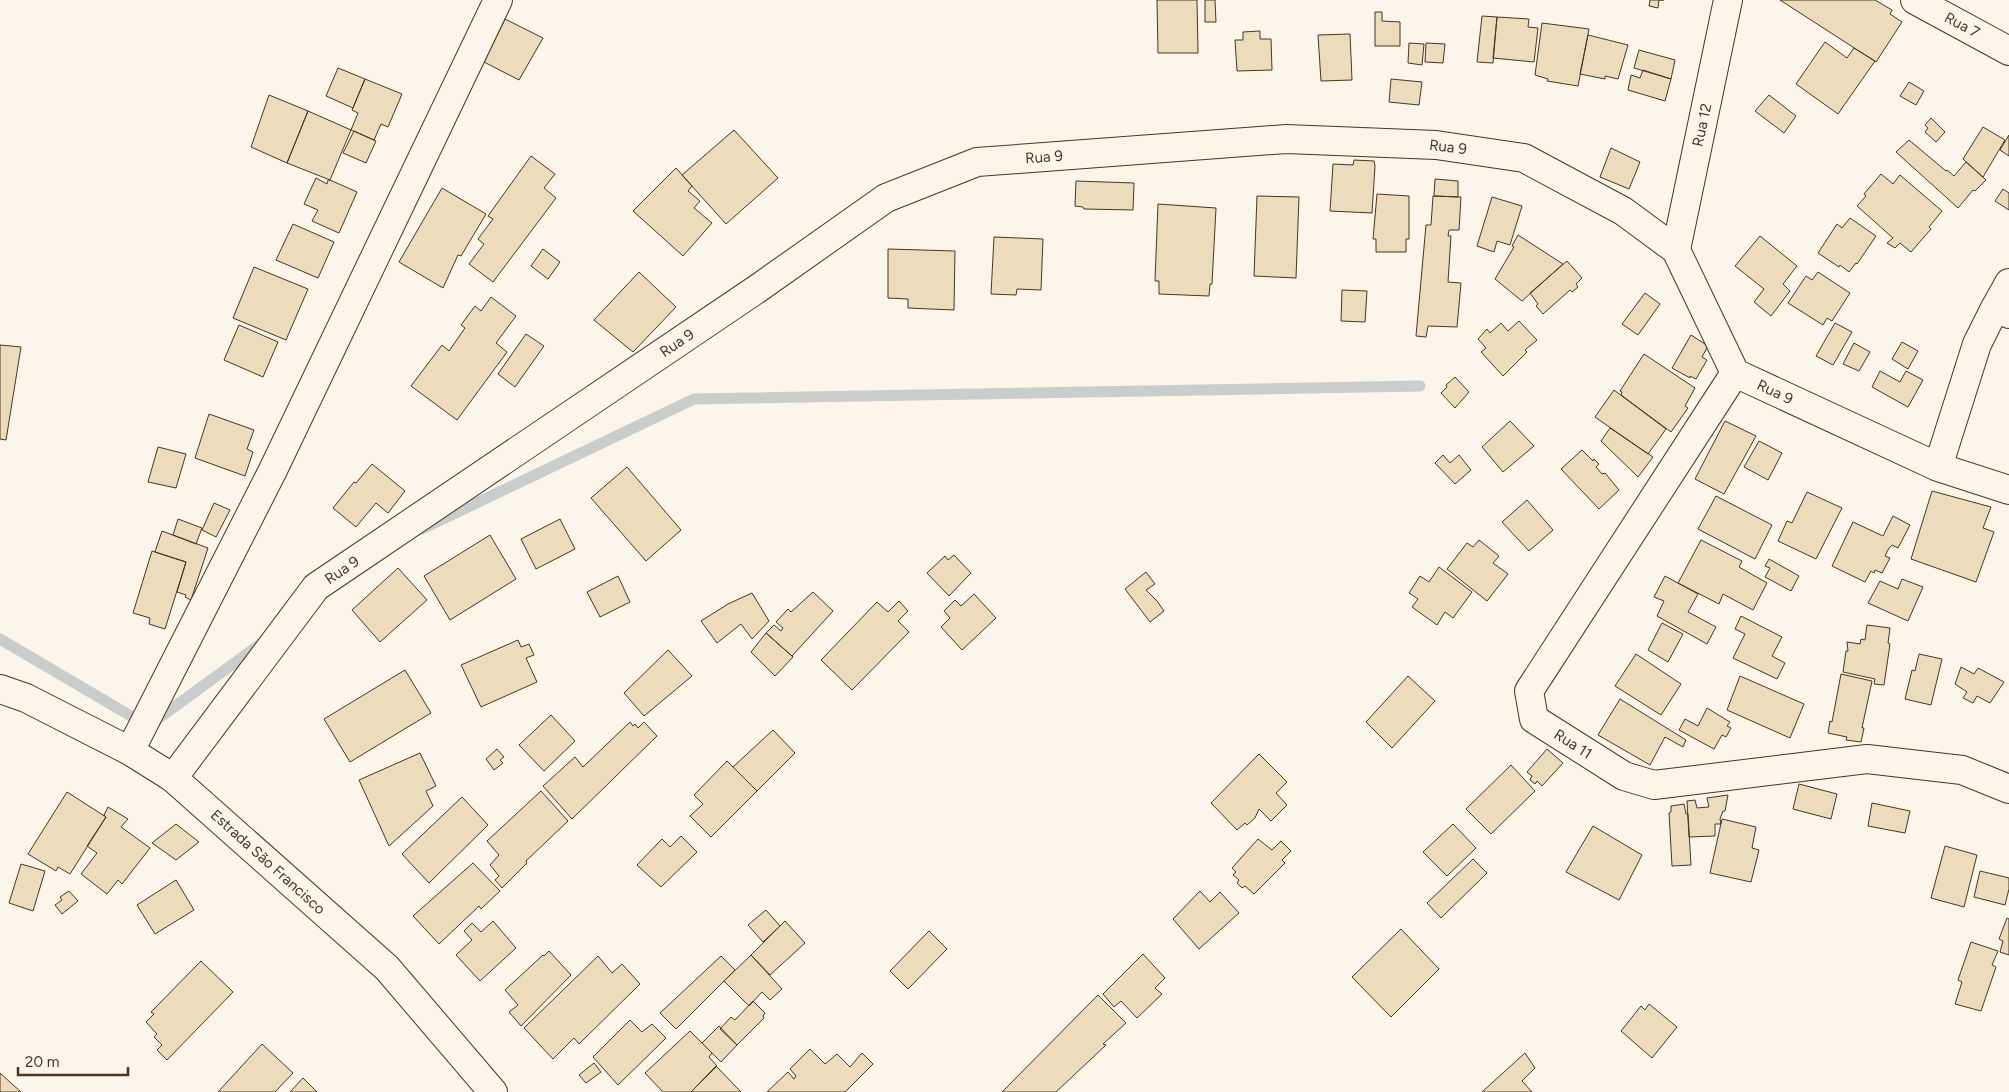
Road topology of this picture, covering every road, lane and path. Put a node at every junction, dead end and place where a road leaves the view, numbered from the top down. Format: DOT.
graph roads {
  1 [pos="498,0"];
  2 [pos="1728,0"];
  3 [pos="1915,0"];
  4 [pos="2009,50"];
  5 [pos="1676,250"];
  6 [pos="2009,283"];
  7 [pos="2002,311"];
  8 [pos="1735,373"];
  9 [pos="1938,467"];
  10 [pos="2009,490"];
  11 [pos="0,689"];
  12 [pos="140,733"];
  13 [pos="173,778"];
  14 [pos="2009,789"];
  15 [pos="493,1092"];
  1 -- 12 [label="street"];
  2 -- 5 [label="street, Rua 12"];
  3 -- 4 [label="street, Rua 7"];
  5 -- 8 [label="street, Rua 9"];
  5 -- 13 [label="street, Rua 9"];
  6 -- 7 [label="street"];
  7 -- 9 [label="street"];
  8 -- 9 [label="street, Rua 9"];
  8 -- 14 [label="street, Rua 11"];
  9 -- 10 [label="street, Rua 9"];
  11 -- 12 [label="street, Estrada São Francisco"];
  12 -- 13 [label="street, Estrada São Francisco"];
  13 -- 15 [label="street, Estrada São Francisco"];
}
